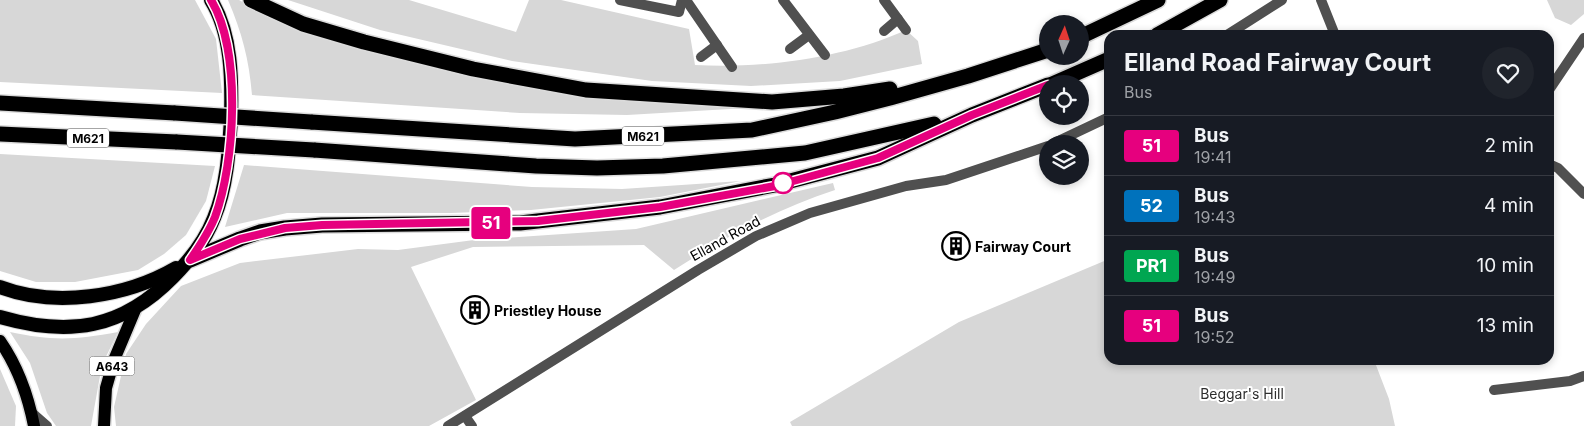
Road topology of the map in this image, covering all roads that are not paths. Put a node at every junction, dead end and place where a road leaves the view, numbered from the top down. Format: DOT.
graph roads {
  1 [pos="211,0"];
  2 [pos="250,0"];
  3 [pos="620,0"];
  4 [pos="684,0"];
  5 [pos="783,0"];
  6 [pos="884,0"];
  7 [pos="1158,0"];
  8 [pos="1220,0"];
  9 [pos="1282,0"];
  10 [pos="1321,0"];
  11 [pos="898,19"];
  12 [pos="906,30"];
  13 [pos="1166,30"];
  14 [pos="1235,30"];
  15 [pos="1333,30"];
  16 [pos="884,31"];
  17 [pos="1089,33"];
  18 [pos="810,35"];
  19 [pos="1584,38"];
  20 [pos="717,45"];
  21 [pos="790,49"];
  22 [pos="1039,53"];
  23 [pos="825,55"];
  24 [pos="702,57"];
  25 [pos="1104,61"];
  26 [pos="732,67"];
  27 [pos="1073,75"];
  28 [pos="968,76"];
  29 [pos="1554,83"];
  30 [pos="1039,89"];
  31 [pos="0,103"];
  32 [pos="972,115"];
  33 [pos="1104,119"];
  34 [pos="0,134"];
  35 [pos="1071,135"];
  36 [pos="1039,149"];
  37 [pos="1554,166"];
  38 [pos="1584,194"];
  39 [pos="190,260"];
  40 [pos="0,286"];
  41 [pos="135,310"];
  42 [pos="0,317"];
  43 [pos="0,341"];
  44 [pos="1584,376"];
  45 [pos="1494,390"];
  46 [pos="31,412"];
  47 [pos="465,416"];
  48 [pos="34,426"];
  49 [pos="47,426"];
  50 [pos="104,426"];
  51 [pos="448,426"];
  52 [pos="472,426"];
  1 -- 39 [label="highway"];
  2 -- 28 [label="highway"];
  3 -- 4 [label="street"];
  4 -- 20 [label="street"];
  5 -- 18 [label="street"];
  6 -- 11 [label="street"];
  7 -- 17 [label="highway"];
  8 -- 13 [label="highway"];
  9 -- 14 [label="street"];
  10 -- 15 [label="street"];
  11 -- 12 [label="street"];
  11 -- 16 [label="street"];
  18 -- 21 [label="street"];
  18 -- 23 [label="street"];
  19 -- 29 [label="street"];
  20 -- 24 [label="street"];
  20 -- 26 [label="street"];
  22 -- 28 [label="highway, M621"];
  25 -- 27 [label="highway"];
  28 -- 31 [label="highway, M621, bridge"];
  30 -- 32 [label="highway, M621"];
  32 -- 34 [label="highway, M621, bridge"];
  32 -- 39 [label="highway"];
  33 -- 35 [label="street"];
  36 -- 47 [label="street, Elland Road"];
  37 -- 38 [label="street"];
  39 -- 40 [label="highway"];
  39 -- 41 [label="highway"];
  41 -- 42 [label="highway"];
  41 -- 50 [label="main road, A643"];
  43 -- 46 [label="main road"];
  44 -- 45 [label="street"];
  46 -- 48 [label="main road"];
  46 -- 49 [label="street"];
  47 -- 51 [label="street, Elland Road"];
  47 -- 52 [label="street"];
}
